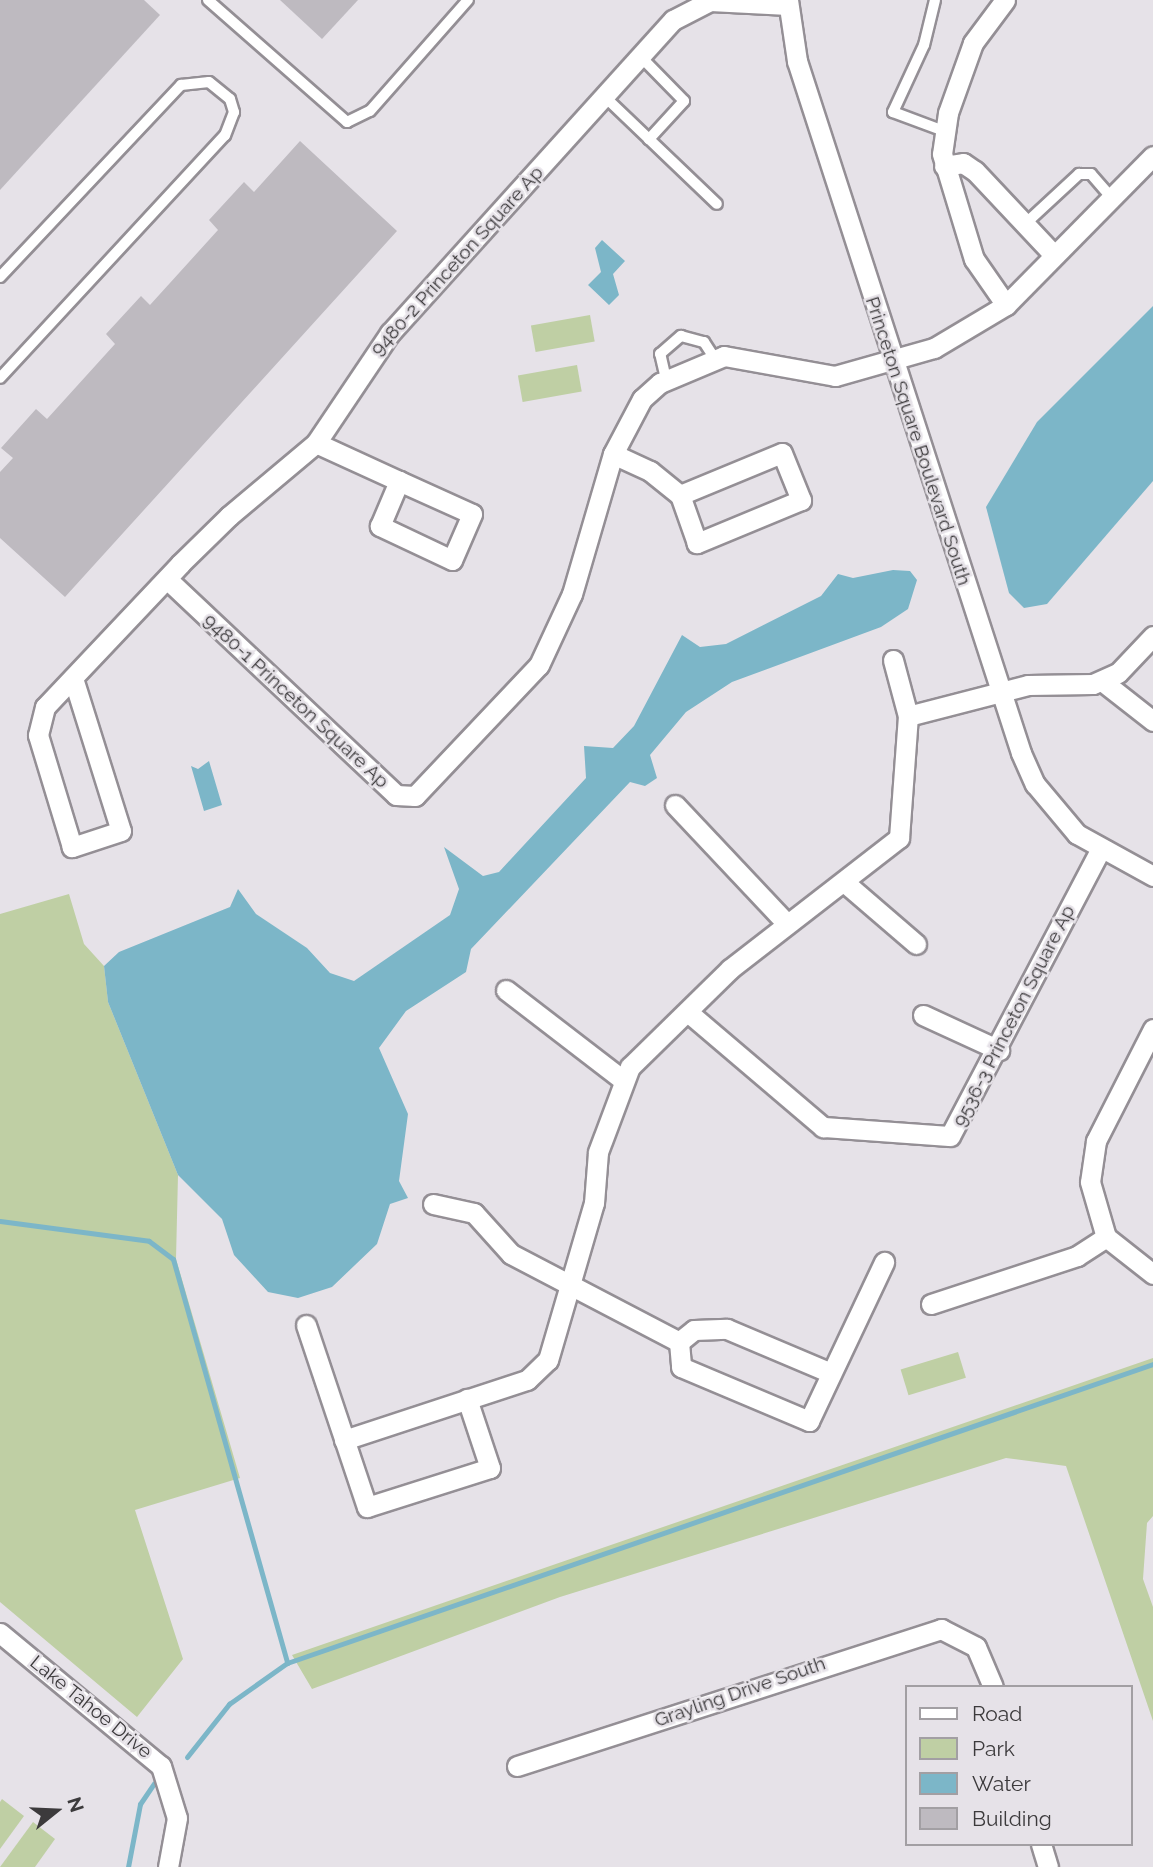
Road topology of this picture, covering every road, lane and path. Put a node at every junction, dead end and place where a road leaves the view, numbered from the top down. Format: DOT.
graph roads {
  1 [pos="208,0"];
  2 [pos="468,0"];
  3 [pos="936,0"];
  4 [pos="1005,0"];
  5 [pos="788,2"];
  6 [pos="640,57"];
  7 [pos="604,96"];
  8 [pos="944,131"];
  9 [pos="649,139"];
  10 [pos="1153,156"];
  11 [pos="944,166"];
  12 [pos="1111,197"];
  13 [pos="717,204"];
  14 [pos="1025,224"];
  15 [pos="1054,255"];
  16 [pos="0,277"];
  17 [pos="1006,305"];
  18 [pos="715,359"];
  19 [pos="893,362"];
  20 [pos="0,378"];
  21 [pos="666,379"];
  22 [pos="316,443"];
  23 [pos="613,454"];
  24 [pos="399,481"];
  25 [pos="680,495"];
  26 [pos="167,579"];
  27 [pos="1151,644"];
  28 [pos="893,660"];
  29 [pos="72,678"];
  30 [pos="1102,681"];
  31 [pos="1000,690"];
  32 [pos="908,716"];
  33 [pos="1153,722"];
  34 [pos="675,805"];
  35 [pos="1100,850"];
  36 [pos="1153,876"];
  37 [pos="844,881"];
  38 [pos="787,924"];
  39 [pos="916,944"];
  40 [pos="506,990"];
  41 [pos="691,1014"];
  42 [pos="923,1015"];
  43 [pos="1153,1029"];
  44 [pos="999,1050"];
  45 [pos="623,1080"];
  46 [pos="433,1204"];
  47 [pos="1106,1237"];
  48 [pos="884,1262"];
  49 [pos="1153,1273"];
  50 [pos="572,1282"];
  51 [pos="931,1304"];
  52 [pos="306,1325"];
  53 [pos="679,1342"];
  54 [pos="831,1373"];
  55 [pos="467,1399"];
  56 [pos="344,1440"];
  57 [pos="0,1633"];
  58 [pos="992,1685"];
  59 [pos="517,1766"];
  60 [pos="1042,1846"];
  61 [pos="168,1867"];
  62 [pos="1048,1867"];
  1 -- 2 [label="lane"];
  3 -- 8 [label="lane"];
  4 -- 8 [label="street"];
  5 -- 6 [label="street, 9480-2 Princeton Square Ap"];
  5 -- 19 [label="street, Princeton Square Boulevard South"];
  6 -- 7 [label="street, 9480-2 Princeton Square Ap"];
  6 -- 9 [label="lane"];
  7 -- 9 [label="lane"];
  7 -- 22 [label="street, 9480-2 Princeton Square Ap"];
  8 -- 11 [label="street"];
  9 -- 13 [label="lane"];
  10 -- 12 [label="street, 9480-1 Princeton Square Ap"];
  11 -- 14 [label="street"];
  11 -- 17 [label="street"];
  12 -- 14 [label="lane"];
  12 -- 15 [label="street, 9480-1 Princeton Square Ap"];
  14 -- 15 [label="street"];
  15 -- 17 [label="street, 9480-1 Princeton Square Ap"];
  16 -- 20 [label="lane"];
  17 -- 19 [label="street, 9480-1 Princeton Square Ap"];
  18 -- 19 [label="street, 9480-1 Princeton Square Ap"];
  18 -- 21 [label="street, 9480-1 Princeton Square Ap"];
  18 -- 21 [label="lane"];
  19 -- 31 [label="street, Princeton Square Boulevard South"];
  21 -- 23 [label="street, 9480-1 Princeton Square Ap"];
  22 -- 24 [label="street"];
  22 -- 26 [label="street, 9480-2 Princeton Square Ap"];
  23 -- 25 [label="street"];
  23 -- 26 [label="street, 9480-1 Princeton Square Ap"];
  24 -- 24 [label="street"];
  25 -- 25 [label="street"];
  26 -- 29 [label="street, 9480-2 Princeton Square Ap"];
  27 -- 30 [label="street"];
  28 -- 32 [label="street"];
  29 -- 29 [label="street, 9480-2 Princeton Square Ap"];
  30 -- 31 [label="street"];
  30 -- 33 [label="street"];
  31 -- 32 [label="street"];
  31 -- 35 [label="street, Princeton Square Boulevard South"];
  32 -- 37 [label="street"];
  34 -- 38 [label="street"];
  35 -- 36 [label="street, Princeton Square Boulevard South"];
  35 -- 44 [label="street, 9536-3 Princeton Square Ap"];
  37 -- 38 [label="street"];
  37 -- 39 [label="street"];
  38 -- 41 [label="street"];
  40 -- 45 [label="street"];
  41 -- 44 [label="street, 9536-3 Princeton Square Ap"];
  41 -- 45 [label="street"];
  42 -- 44 [label="street"];
  43 -- 47 [label="street"];
  45 -- 50 [label="street"];
  46 -- 50 [label="street"];
  47 -- 49 [label="street"];
  47 -- 51 [label="street"];
  48 -- 54 [label="street"];
  50 -- 53 [label="street"];
  50 -- 55 [label="street"];
  52 -- 56 [label="street"];
  53 -- 54 [label="street"];
  53 -- 54 [label="street"];
  55 -- 56 [label="street"];
  55 -- 56 [label="street"];
  57 -- 61 [label="street, Lake Tahoe Drive"];
  58 -- 59 [label="street, Grayling Drive South"];
  60 -- 62 [label="street"];
}
